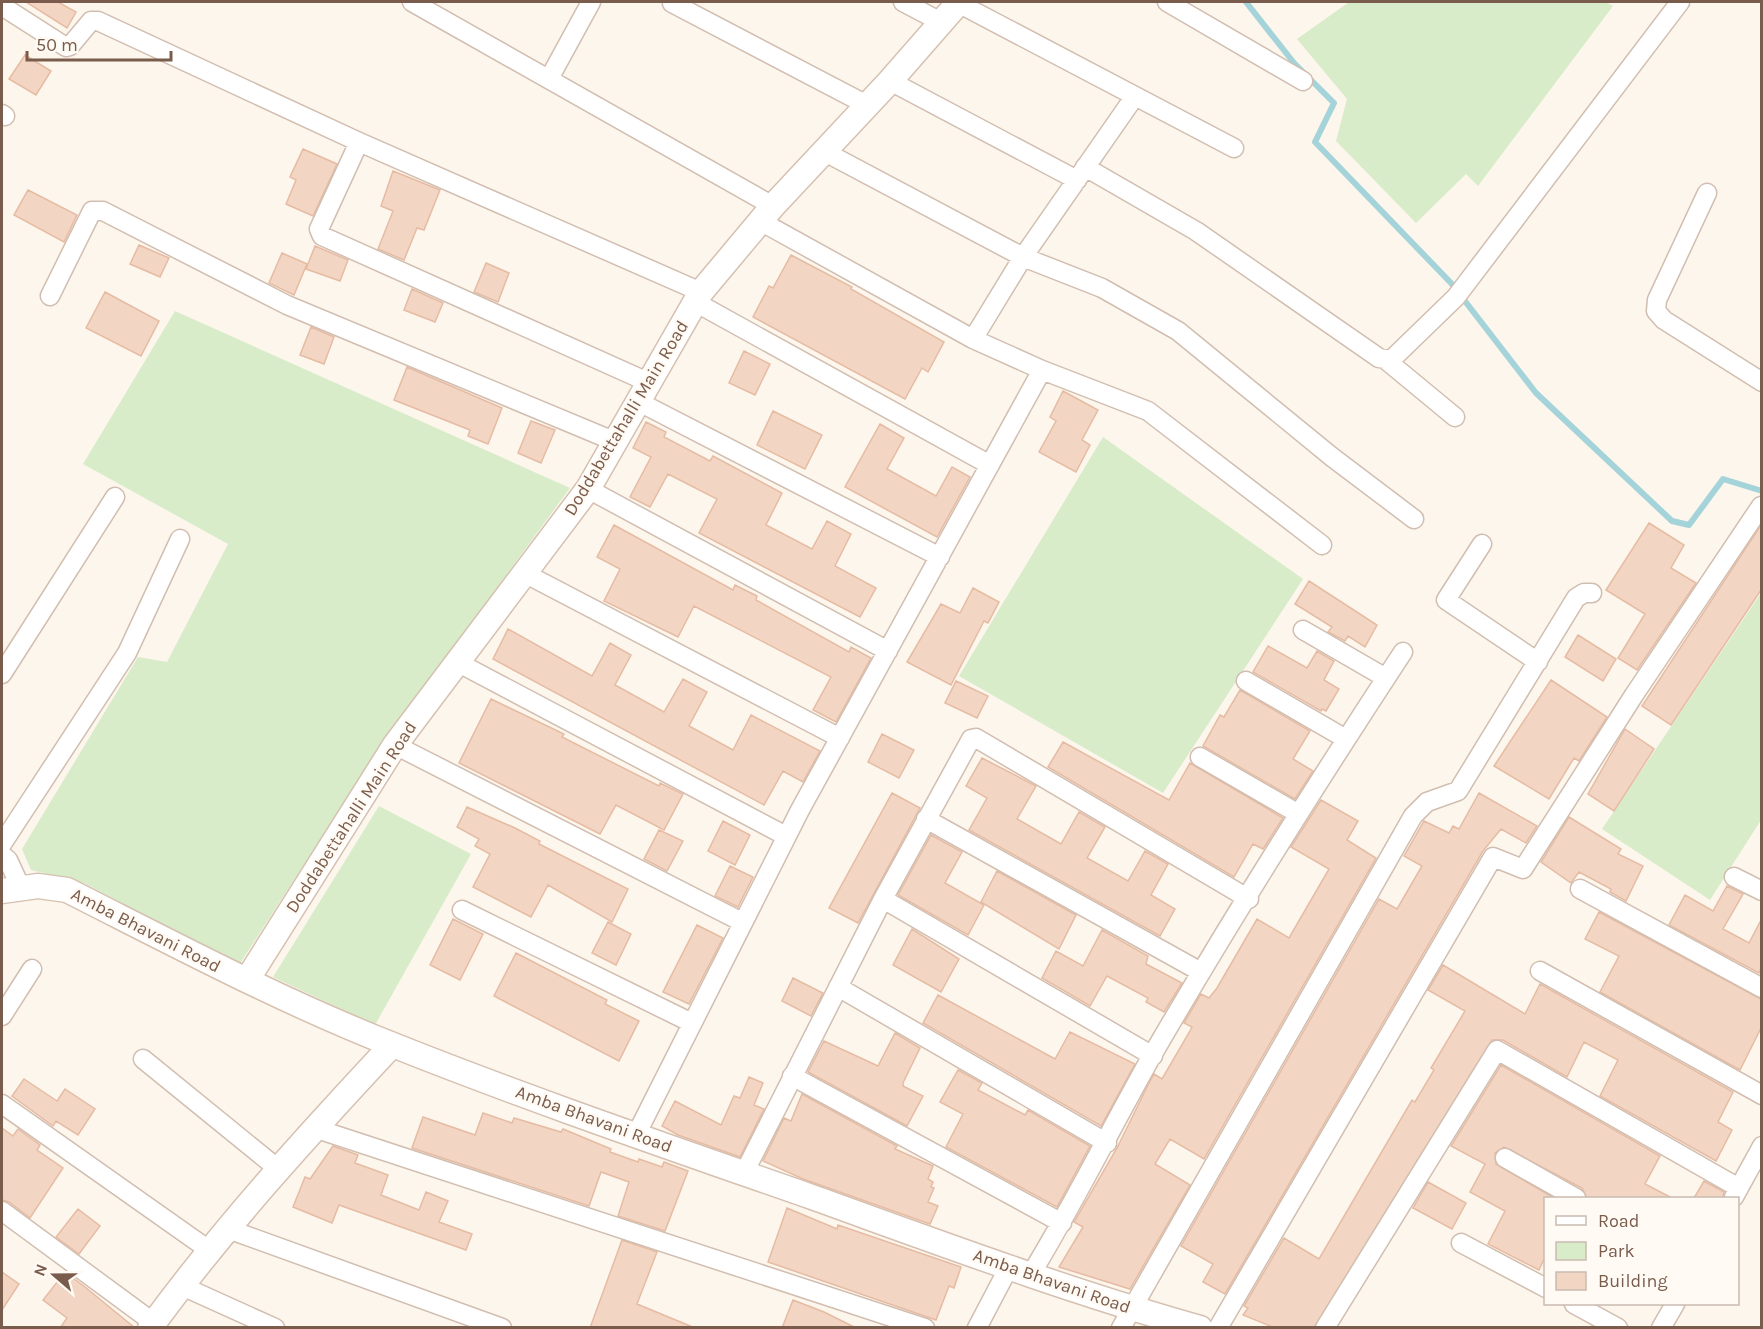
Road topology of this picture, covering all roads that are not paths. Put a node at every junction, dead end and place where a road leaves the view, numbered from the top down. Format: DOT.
graph roads {
  1 [pos="412,2"];
  2 [pos="591,2"];
  3 [pos="903,2"];
  4 [pos="958,2"];
  5 [pos="1167,2"];
  6 [pos="1680,2"];
  7 [pos="672,3"];
  8 [pos="2,6"];
  9 [pos="941,22"];
  10 [pos="550,77"];
  11 [pos="890,81"];
  12 [pos="1303,81"];
  13 [pos="1135,96"];
  14 [pos="867,105"];
  15 [pos="359,142"];
  16 [pos="1234,148"];
  17 [pos="823,151"];
  18 [pos="1081,173"];
  19 [pos="1707,193"];
  20 [pos="767,213"];
  21 [pos="1023,257"];
  22 [pos="50,296"];
  23 [pos="698,297"];
  24 [pos="973,339"];
  25 [pos="1386,360"];
  26 [pos="1042,370"];
  27 [pos="1761,382"];
  28 [pos="645,392"];
  29 [pos="1455,417"];
  30 [pos="616,442"];
  31 [pos="990,465"];
  32 [pos="588,489"];
  33 [pos="115,497"];
  34 [pos="1761,506"];
  35 [pos="1414,519"];
  36 [pos="180,539"];
  37 [pos="1482,544"];
  38 [pos="1322,545"];
  39 [pos="940,557"];
  40 [pos="526,574"];
  41 [pos="1592,593"];
  42 [pos="1303,630"];
  43 [pos="888,651"];
  44 [pos="1403,652"];
  45 [pos="455,661"];
  46 [pos="1538,662"];
  47 [pos="2,674"];
  48 [pos="1386,678"];
  49 [pos="1246,681"];
  50 [pos="840,738"];
  51 [pos="1346,739"];
  52 [pos="394,745"];
  53 [pos="1200,757"];
  54 [pos="1297,813"];
  55 [pos="926,819"];
  56 [pos="786,836"];
  57 [pos="2,844"];
  58 [pos="2,855"];
  59 [pos="1734,877"];
  60 [pos="11,889"];
  61 [pos="1580,889"];
  62 [pos="1761,891"];
  63 [pos="883,899"];
  64 [pos="1249,899"];
  65 [pos="462,910"];
  66 [pos="742,922"];
  67 [pos="32,969"];
  68 [pos="1540,971"];
  69 [pos="1202,972"];
  70 [pos="247,980"];
  71 [pos="838,987"];
  72 [pos="1761,988"];
  73 [pos="2,1016"];
  74 [pos="692,1023"];
  75 [pos="392,1045"];
  76 [pos="1152,1056"];
  77 [pos="143,1059"];
  78 [pos="792,1076"];
  79 [pos="1761,1095"];
  80 [pos="2,1104"];
  81 [pos="314,1128"];
  82 [pos="636,1135"];
  83 [pos="1107,1143"];
  84 [pos="1761,1146"];
  85 [pos="1505,1158"];
  86 [pos="277,1168"];
  87 [pos="744,1173"];
  88 [pos="1736,1193"];
  89 [pos="1574,1197"];
  90 [pos="2,1211"];
  91 [pos="1062,1223"];
  92 [pos="228,1229"];
  93 [pos="1461,1243"];
  94 [pos="209,1250"];
  95 [pos="1020,1271"];
  96 [pos="182,1286"];
  97 [pos="1544,1287"];
  98 [pos="1576,1305"];
  99 [pos="1674,1305"];
  100 [pos="1126,1318"];
  101 [pos="152,1325"];
  102 [pos="275,1328"];
  103 [pos="502,1328"];
  104 [pos="925,1328"];
  105 [pos="977,1328"];
  106 [pos="1200,1328"];
  107 [pos="1218,1328"];
  108 [pos="1325,1328"];
  109 [pos="1618,1328"];
  110 [pos="1661,1328"];
  1 -- 10 [label="street"];
  2 -- 10 [label="street"];
  3 -- 9 [label="street"];
  4 -- 9 [label="street, Doddabettahalli Main Road"];
  4 -- 13 [label="street"];
  5 -- 12 [label="street"];
  6 -- 25 [label="street"];
  7 -- 14 [label="street"];
  8 -- 15 [label="street"];
  9 -- 11 [label="street, Doddabettahalli Main Road"];
  10 -- 20 [label="street"];
  11 -- 14 [label="street, Doddabettahalli Main Road"];
  11 -- 18 [label="street"];
  13 -- 16 [label="street"];
  13 -- 18 [label="street"];
  14 -- 17 [label="street, Doddabettahalli Main Road"];
  15 -- 23 [label="street"];
  15 -- 28 [label="street"];
  17 -- 20 [label="street, Doddabettahalli Main Road"];
  17 -- 21 [label="street"];
  18 -- 21 [label="street"];
  18 -- 25 [label="street"];
  19 -- 27 [label="street"];
  20 -- 23 [label="street, Doddabettahalli Main Road"];
  20 -- 24 [label="street"];
  21 -- 24 [label="street"];
  21 -- 35 [label="street"];
  22 -- 30 [label="street"];
  23 -- 28 [label="street, Doddabettahalli Main Road"];
  23 -- 31 [label="street"];
  24 -- 26 [label="street"];
  25 -- 29 [label="street"];
  26 -- 31 [label="street"];
  26 -- 38 [label="street"];
  28 -- 30 [label="street, Doddabettahalli Main Road"];
  28 -- 39 [label="street"];
  30 -- 32 [label="street, Doddabettahalli Main Road"];
  31 -- 39 [label="street"];
  32 -- 40 [label="street, Doddabettahalli Main Road"];
  32 -- 43 [label="street"];
  33 -- 47 [label="street"];
  34 -- 107 [label="street"];
  36 -- 57 [label="street"];
  37 -- 46 [label="street"];
  39 -- 43 [label="street"];
  40 -- 45 [label="street, Doddabettahalli Main Road"];
  40 -- 50 [label="street"];
  41 -- 46 [label="street"];
  42 -- 48 [label="street"];
  43 -- 50 [label="street"];
  44 -- 48 [label="street"];
  45 -- 52 [label="street, Doddabettahalli Main Road"];
  45 -- 56 [label="street"];
  46 -- 100 [label="street"];
  48 -- 51 [label="street"];
  49 -- 51 [label="street"];
  50 -- 56 [label="street"];
  51 -- 54 [label="street"];
  52 -- 66 [label="street"];
  52 -- 70 [label="street, Doddabettahalli Main Road"];
  53 -- 54 [label="street"];
  54 -- 64 [label="street"];
  55 -- 63 [label="street"];
  55 -- 64 [label="street"];
  55 -- 69 [label="street"];
  56 -- 66 [label="street"];
  58 -- 60 [label="street"];
  59 -- 62 [label="street"];
  60 -- 70 [label="street, Amba Bhavani Road"];
  61 -- 72 [label="street"];
  63 -- 71 [label="street"];
  63 -- 76 [label="street"];
  64 -- 69 [label="street"];
  65 -- 74 [label="street"];
  66 -- 74 [label="street"];
  67 -- 73 [label="street"];
  68 -- 79 [label="street"];
  69 -- 76 [label="street"];
  70 -- 75 [label="street, Amba Bhavani Road"];
  71 -- 78 [label="street"];
  71 -- 83 [label="street"];
  74 -- 82 [label="street"];
  75 -- 81 [label="street"];
  75 -- 82 [label="street, Amba Bhavani Road"];
  76 -- 83 [label="street"];
  77 -- 86 [label="street"];
  78 -- 87 [label="street"];
  78 -- 91 [label="street"];
  80 -- 94 [label="street"];
  81 -- 86 [label="street"];
  81 -- 104 [label="street"];
  82 -- 87 [label="street, Amba Bhavani Road"];
  83 -- 91 [label="street"];
  84 -- 88 [label="street"];
  85 -- 89 [label="street"];
  86 -- 92 [label="street"];
  87 -- 95 [label="street, Amba Bhavani Road"];
  88 -- 108 [label="street"];
  90 -- 101 [label="street"];
  91 -- 95 [label="street"];
  92 -- 94 [label="street"];
  92 -- 103 [label="street"];
  93 -- 97 [label="street"];
  94 -- 96 [label="street"];
  95 -- 100 [label="street, Amba Bhavani Road"];
  95 -- 105 [label="street"];
  96 -- 101 [label="street"];
  96 -- 102 [label="street"];
  98 -- 109 [label="street"];
  99 -- 110 [label="street"];
  100 -- 106 [label="street, Amba Bhavani Road"];
}
